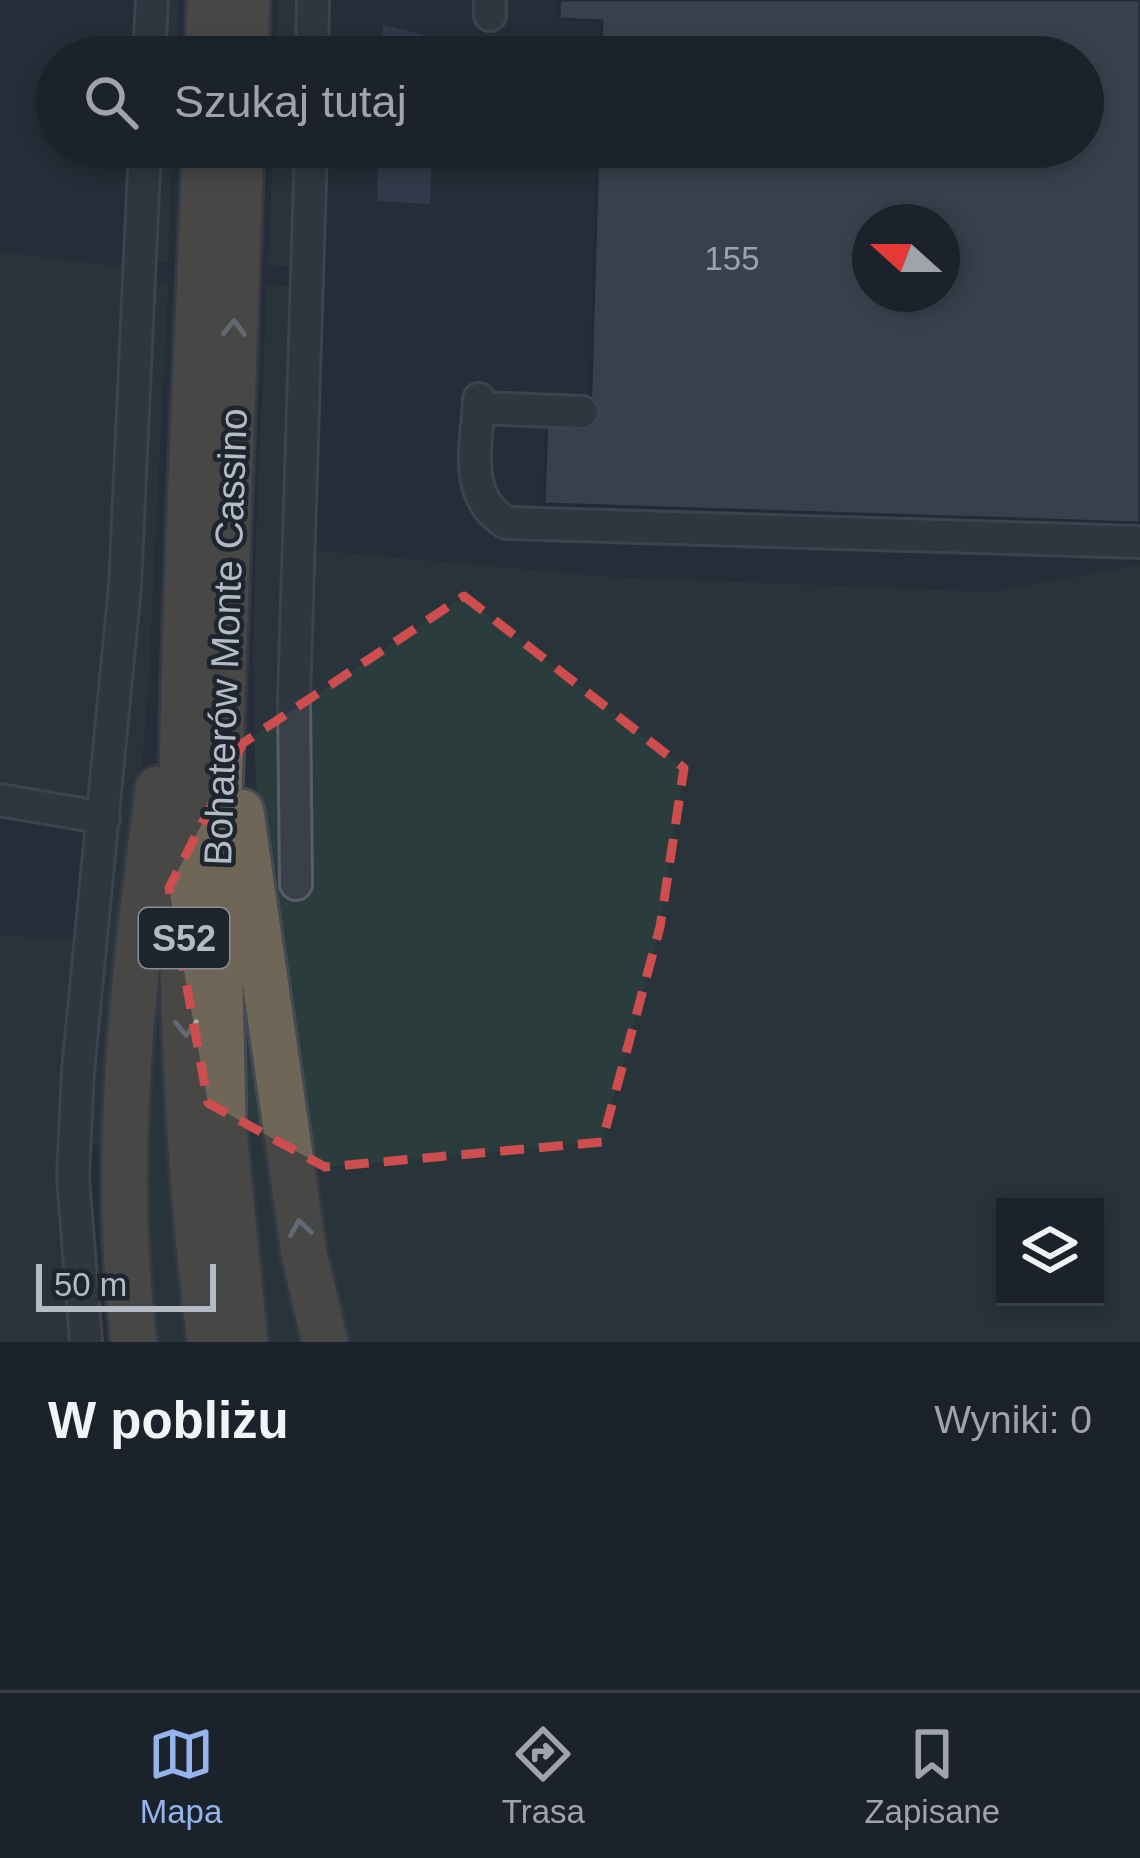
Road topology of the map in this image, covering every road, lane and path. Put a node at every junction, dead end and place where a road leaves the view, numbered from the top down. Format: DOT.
graph roads {
  1 [pos="152,0"];
  2 [pos="210,0"];
  3 [pos="247,0"];
  4 [pos="313,0"];
  5 [pos="150,36"];
  6 [pos="209,36"];
  7 [pos="246,36"];
  8 [pos="312,36"];
  9 [pos="144,168"];
  10 [pos="204,168"];
  11 [pos="240,168"];
  12 [pos="310,168"];
  13 [pos="582,412"];
  14 [pos="192,533"];
  15 [pos="1140,542"];
  16 [pos="222,654"];
  17 [pos="0,800"];
  18 [pos="104,818"];
  19 [pos="296,884"];
  20 [pos="86,1342"];
  21 [pos="134,1342"];
  22 [pos="210,1342"];
  23 [pos="245,1342"];
  24 [pos="325,1342"];
  1 -- 5 [label="street"];
  2 -- 6 [label="highway"];
  3 -- 7 [label="highway"];
  4 -- 8 [label="street"];
  9 -- 18 [label="street"];
  10 -- 14 [label="highway, Bohaterów Monte Cassino / S52"];
  16 -- 11 [label="highway, Bohaterów Monte Cassino / S52, one-way"];
  12 -- 19 [label="street"];
  13 -- 15 [label="street"];
  14 -- 21 [label="highway"];
  14 -- 22 [label="highway, Bohaterów Monte Cassino / S52, one-way"];
  16 -- 23 [label="highway, Bohaterów Monte Cassino / S52"];
  24 -- 16 [label="highway, one-way"];
  17 -- 18 [label="street"];
  18 -- 20 [label="street"];
}
